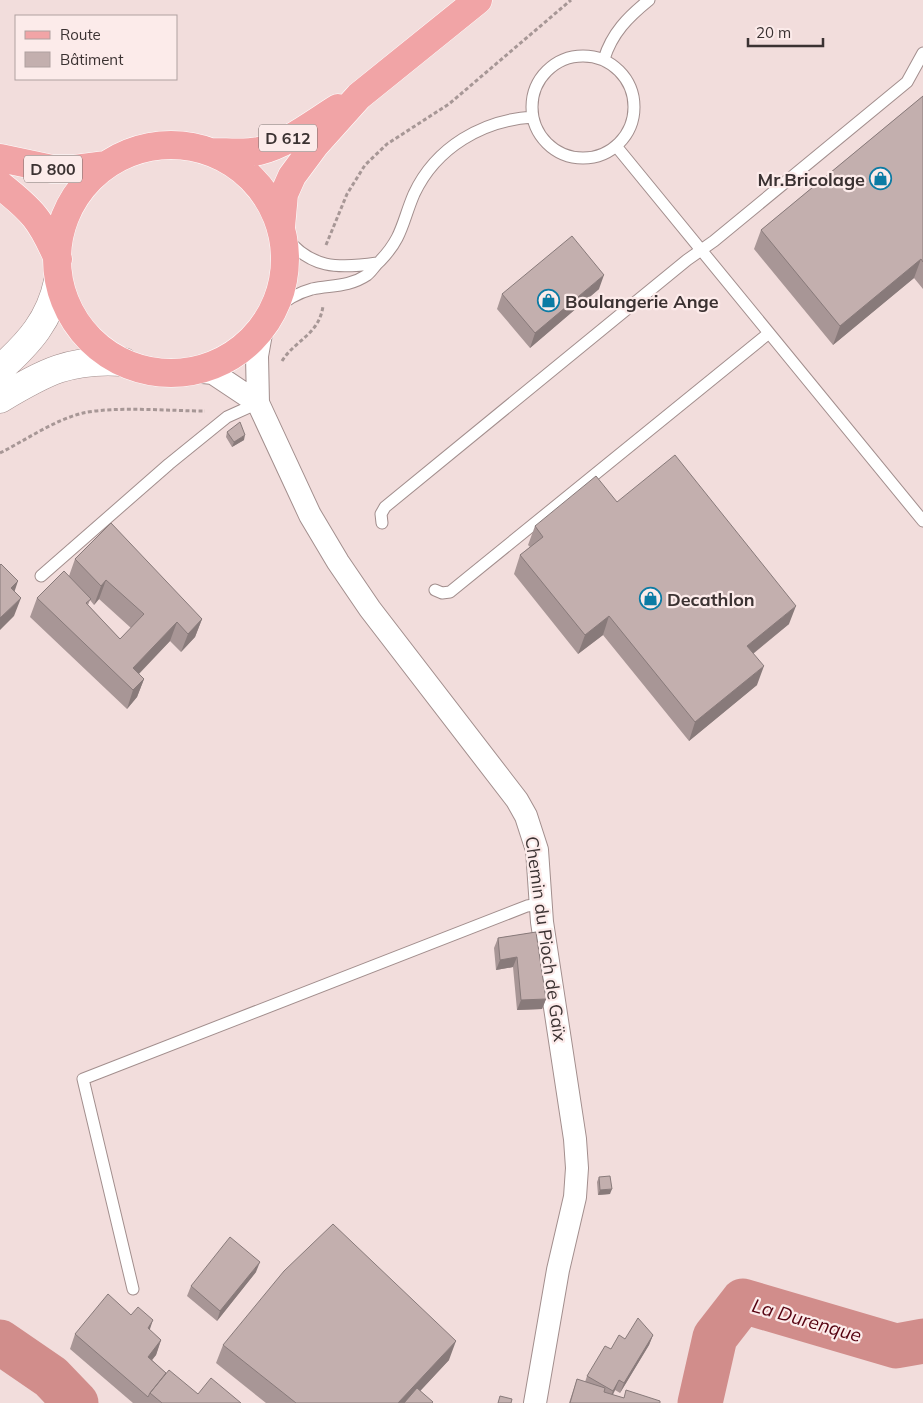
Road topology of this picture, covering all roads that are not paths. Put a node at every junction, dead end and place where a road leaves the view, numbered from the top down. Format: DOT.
graph roads {
  1 [pos="478,0"];
  2 [pos="649,0"];
  3 [pos="923,54"];
  4 [pos="604,59"];
  5 [pos="359,96"];
  6 [pos="533,118"];
  7 [pos="616,146"];
  8 [pos="209,152"];
  9 [pos="0,158"];
  10 [pos="106,165"];
  11 [pos="0,184"];
  12 [pos="282,231"];
  13 [pos="702,250"];
  14 [pos="377,263"];
  15 [pos="58,270"];
  16 [pos="267,319"];
  17 [pos="769,333"];
  18 [pos="124,362"];
  19 [pos="0,369"];
  20 [pos="192,371"];
  21 [pos="0,399"];
  22 [pos="258,403"];
  23 [pos="923,520"];
  24 [pos="382,523"];
  25 [pos="41,576"];
  26 [pos="435,590"];
  27 [pos="540,904"];
  28 [pos="133,1289"];
  29 [pos="535,1403"];
  1 -- 5 [label="main road, D 612"];
  2 -- 4 [label="lane"];
  3 -- 13 [label="lane"];
  4 -- 6 [label="lane"];
  4 -- 7 [label="lane"];
  5 -- 8 [label="main road, D 612"];
  5 -- 12 [label="main road, D 612"];
  6 -- 7 [label="lane"];
  6 -- 14 [label="lane"];
  7 -- 13 [label="lane"];
  8 -- 10 [label="main road"];
  8 -- 12 [label="main road"];
  9 -- 10 [label="main road, D 800"];
  10 -- 15 [label="main road"];
  11 -- 15 [label="main road, D 800"];
  12 -- 14 [label="lane"];
  12 -- 16 [label="main road"];
  13 -- 17 [label="lane"];
  13 -- 24 [label="lane"];
  14 -- 16 [label="lane"];
  15 -- 18 [label="main road"];
  15 -- 19 [label="main road"];
  16 -- 20 [label="main road"];
  16 -- 22 [label="street, Chemin du Pioch de Gaïx"];
  17 -- 23 [label="lane"];
  17 -- 26 [label="lane"];
  18 -- 20 [label="main road"];
  18 -- 21 [label="main road"];
  20 -- 22 [label="street, Chemin du Pioch de Gaïx"];
  22 -- 25 [label="lane"];
  22 -- 27 [label="street, Chemin du Pioch de Gaïx"];
  27 -- 28 [label="lane"];
  27 -- 29 [label="street, Chemin du Pioch de Gaïx"];
}
